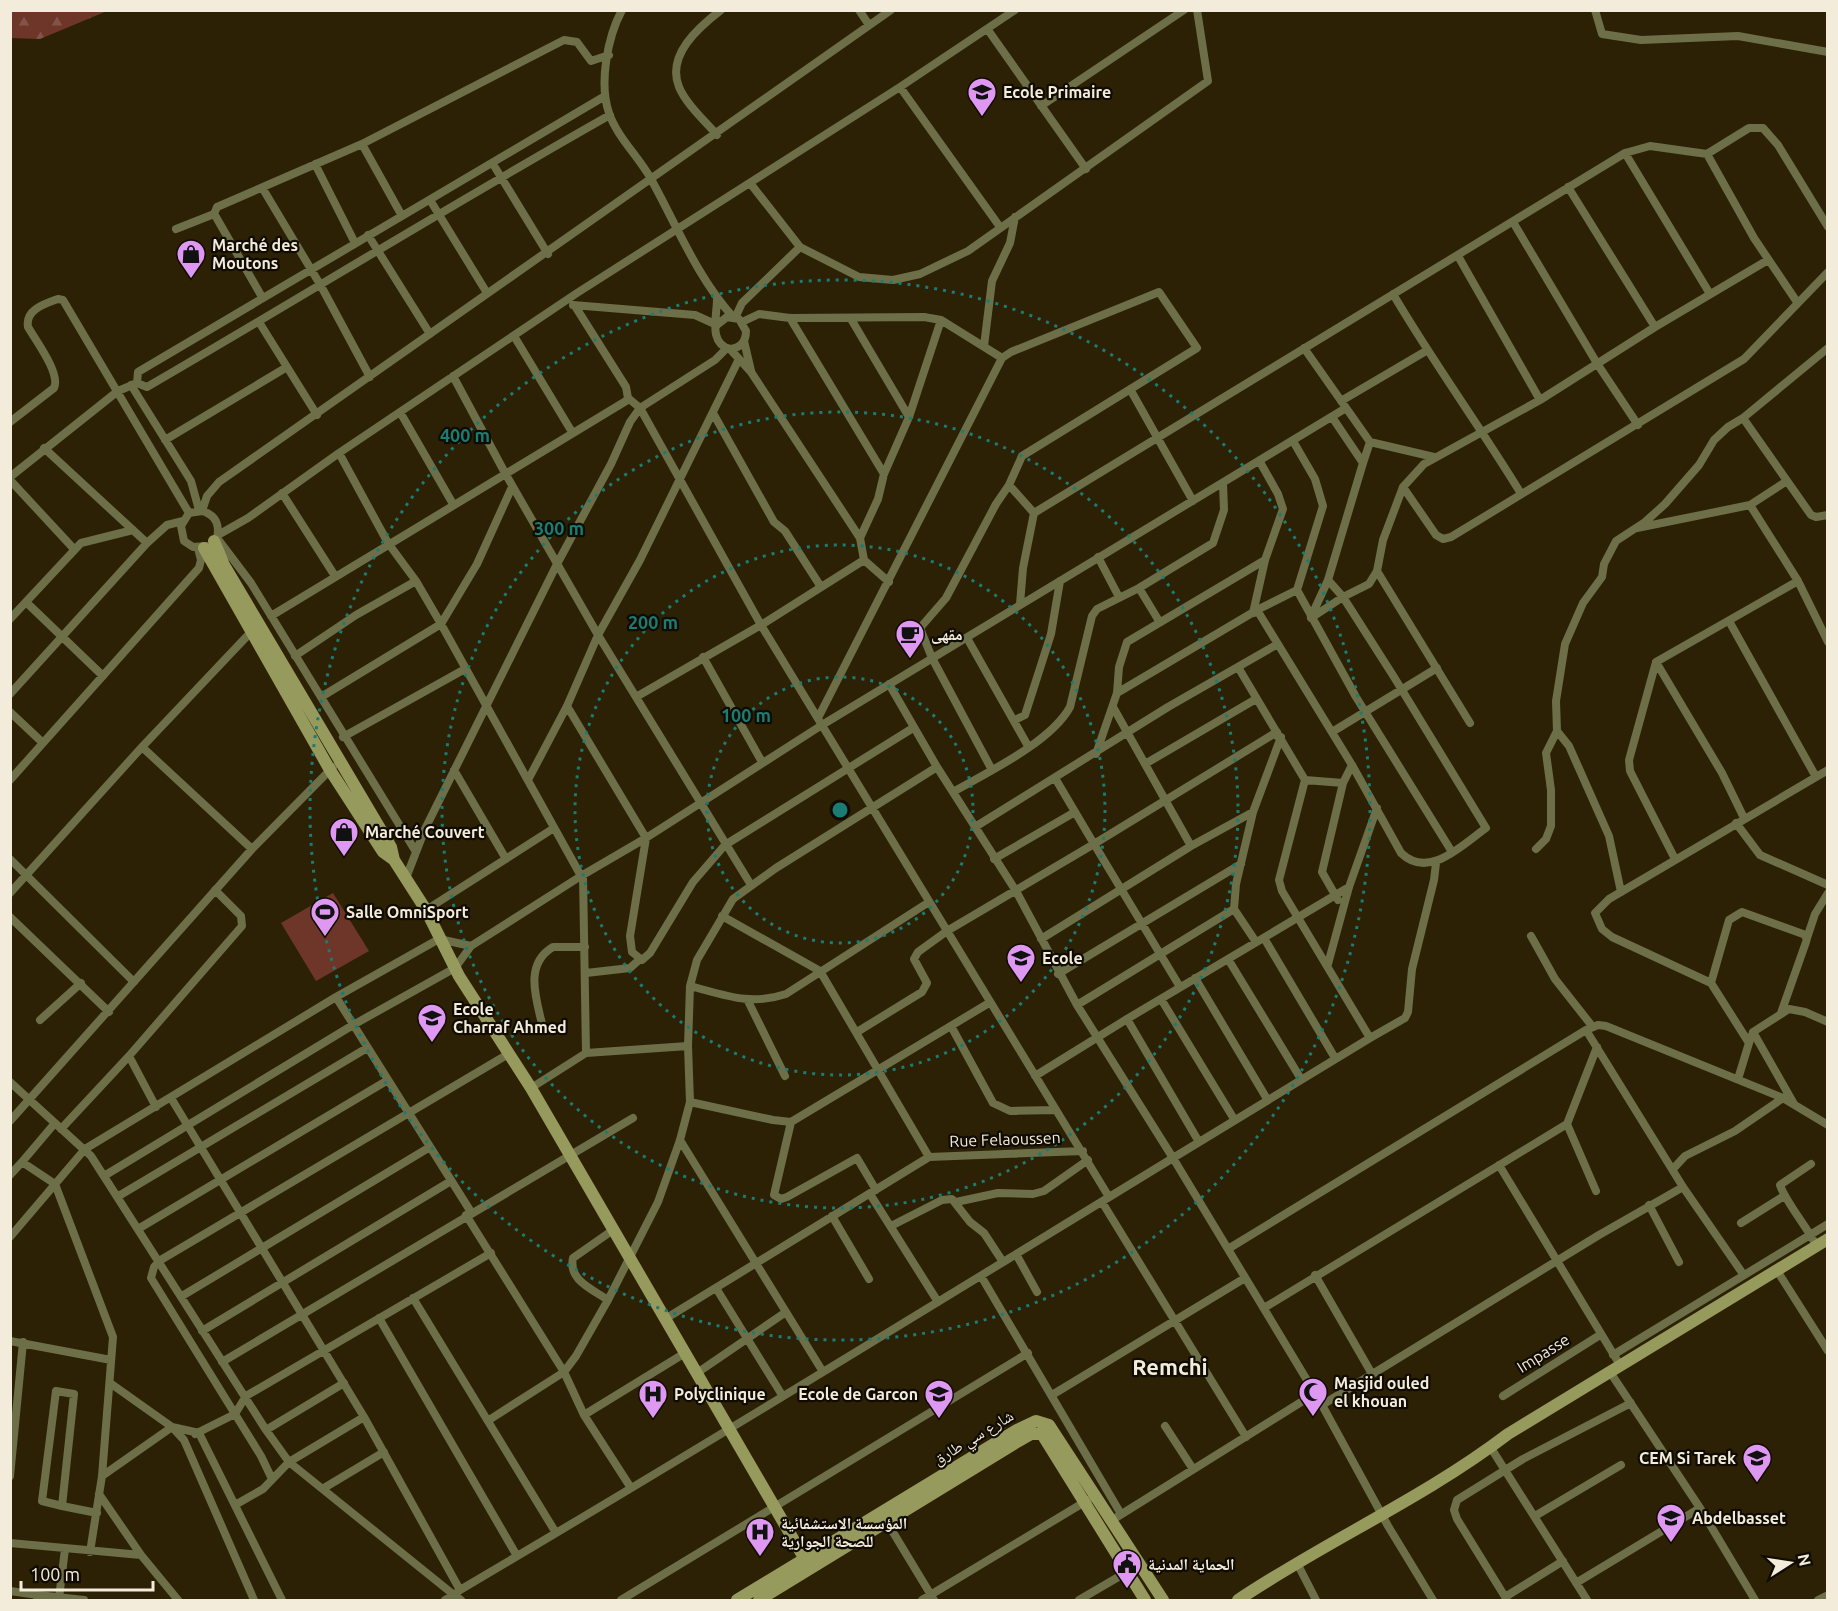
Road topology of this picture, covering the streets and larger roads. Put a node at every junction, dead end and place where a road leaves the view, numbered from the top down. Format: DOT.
graph roads {
  1 [pos="622,10"];
  2 [pos="721,10"];
  3 [pos="859,10"];
  4 [pos="891,10"];
  5 [pos="1015,10"];
  6 [pos="1184,10"];
  7 [pos="1197,10"];
  8 [pos="1595,10"];
  9 [pos="869,25"];
  10 [pos="988,30"];
  11 [pos="1827,52"];
  12 [pos="609,55"];
  13 [pos="900,87"];
  14 [pos="605,96"];
  15 [pos="1041,106"];
  16 [pos="610,115"];
  17 [pos="717,135"];
  18 [pos="362,144"];
  19 [pos="1625,153"];
  20 [pos="1707,154"];
  21 [pos="493,164"];
  22 [pos="315,165"];
  23 [pos="1086,169"];
  24 [pos="500,177"];
  25 [pos="651,178"];
  26 [pos="750,183"];
  27 [pos="1568,187"];
  28 [pos="263,189"];
  29 [pos="430,200"];
  30 [pos="214,214"];
  31 [pos="438,214"];
  32 [pos="402,216"];
  33 [pos="1015,217"];
  34 [pos="1513,222"];
  35 [pos="1000,227"];
  36 [pos="1827,228"];
  37 [pos="176,229"];
  38 [pos="677,230"];
  39 [pos="369,235"];
  40 [pos="355,243"];
  41 [pos="800,247"];
  42 [pos="377,250"];
  43 [pos="548,254"];
  44 [pos="1458,256"];
  45 [pos="1768,260"];
  46 [pos="310,268"];
  47 [pos="1827,272"];
  48 [pos="321,286"];
  49 [pos="487,293"];
  50 [pos="1393,294"];
  51 [pos="1710,294"];
  52 [pos="262,297"];
  53 [pos="717,299"];
  54 [pos="566,302"];
  55 [pos="1797,302"];
  56 [pos="574,306"];
  57 [pos="790,318"];
  58 [pos="851,318"];
  59 [pos="737,319"];
  60 [pos="941,320"];
  61 [pos="259,322"];
  62 [pos="717,325"];
  63 [pos="1655,327"];
  64 [pos="430,334"];
  65 [pos="514,336"];
  66 [pos="744,341"];
  67 [pos="984,346"];
  68 [pos="1304,348"];
  69 [pos="1827,348"];
  70 [pos="728,349"];
  71 [pos="1426,351"];
  72 [pos="1002,358"];
  73 [pos="739,359"];
  74 [pos="1598,365"];
  75 [pos="287,367"];
  76 [pos="751,372"];
  77 [pos="453,376"];
  78 [pos="370,377"];
  79 [pos="134,384"];
  80 [pos="1130,389"];
  81 [pos="118,391"];
  82 [pos="628,398"];
  83 [pos="1540,400"];
  84 [pos="1343,404"];
  85 [pos="640,408"];
  86 [pos="399,412"];
  87 [pos="713,413"];
  88 [pos="317,415"];
  89 [pos="909,417"];
  90 [pos="1332,417"];
  91 [pos="1743,418"];
  92 [pos="10,422"];
  93 [pos="1638,425"];
  94 [pos="1482,431"];
  95 [pos="572,432"];
  96 [pos="1157,436"];
  97 [pos="165,440"];
  98 [pos="1293,441"];
  99 [pos="1370,442"];
  100 [pos="44,448"];
  101 [pos="339,453"];
  102 [pos="1434,457"];
  103 [pos="1260,462"];
  104 [pos="1363,463"];
  105 [pos="505,473"];
  106 [pos="884,474"];
  107 [pos="10,478"];
  108 [pos="680,480"];
  109 [pos="1787,481"];
  110 [pos="1223,483"];
  111 [pos="1009,485"];
  112 [pos="512,487"];
  113 [pos="1403,487"];
  114 [pos="1521,492"];
  115 [pos="282,493"];
  116 [pos="1193,501"];
  117 [pos="453,504"];
  118 [pos="1750,505"];
  119 [pos="200,508"];
  120 [pos="189,513"];
  121 [pos="1034,513"];
  122 [pos="1827,515"];
  123 [pos="180,523"];
  124 [pos="1648,525"];
  125 [pos="133,530"];
  126 [pos="860,538"];
  127 [pos="210,542"];
  128 [pos="147,543"];
  129 [pos="388,543"];
  130 [pos="74,549"];
  131 [pos="1098,557"];
  132 [pos="864,560"];
  133 [pos="1264,560"];
  134 [pos="557,564"];
  135 [pos="1377,571"];
  136 [pos="335,576"];
  137 [pos="1328,580"];
  138 [pos="416,581"];
  139 [pos="1060,581"];
  140 [pos="1798,581"];
  141 [pos="889,582"];
  142 [pos="821,587"];
  143 [pos="1138,588"];
  144 [pos="1297,590"];
  145 [pos="1119,597"];
  146 [pos="1343,597"];
  147 [pos="26,602"];
  148 [pos="1020,604"];
  149 [pos="1255,611"];
  150 [pos="271,616"];
  151 [pos="1311,618"];
  152 [pos="10,619"];
  153 [pos="1159,621"];
  154 [pos="1729,621"];
  155 [pos="441,624"];
  156 [pos="761,624"];
  157 [pos="250,633"];
  158 [pos="598,635"];
  159 [pos="61,638"];
  160 [pos="967,638"];
  161 [pos="1827,642"];
  162 [pos="1276,645"];
  163 [pos="295,656"];
  164 [pos="703,657"];
  165 [pos="932,658"];
  166 [pos="1656,662"];
  167 [pos="1238,667"];
  168 [pos="1437,668"];
  169 [pos="465,669"];
  170 [pos="103,676"];
  171 [pos="889,684"];
  172 [pos="1402,690"];
  173 [pos="1117,693"];
  174 [pos="10,694"];
  175 [pos="321,697"];
  176 [pos="636,697"];
  177 [pos="1256,699"];
  178 [pos="487,705"];
  179 [pos="567,706"];
  180 [pos="1113,707"];
  181 [pos="10,712"];
  182 [pos="1366,712"];
  183 [pos="305,715"];
  184 [pos="1015,720"];
  185 [pos="820,721"];
  186 [pos="1470,723"];
  187 [pos="914,728"];
  188 [pos="1557,731"];
  189 [pos="1128,732"];
  190 [pos="1332,732"];
  191 [pos="1276,735"];
  192 [pos="344,737"];
  193 [pos="43,743"];
  194 [pos="1028,746"];
  195 [pos="142,747"];
  196 [pos="1096,753"];
  197 [pos="762,762"];
  198 [pos="1145,764"];
  199 [pos="1352,765"];
  200 [pos="334,766"];
  201 [pos="937,767"];
  202 [pos="454,770"];
  203 [pos="848,770"];
  204 [pos="992,770"];
  205 [pos="1827,770"];
  206 [pos="1816,777"];
  207 [pos="1055,778"];
  208 [pos="10,780"];
  209 [pos="528,780"];
  210 [pos="1305,780"];
  211 [pos="1344,783"];
  212 [pos="953,792"];
  213 [pos="1164,799"];
  214 [pos="702,802"];
  215 [pos="1377,808"];
  216 [pos="873,809"];
  217 [pos="1075,812"];
  218 [pos="1253,812"];
  219 [pos="1740,820"];
  220 [pos="975,827"];
  221 [pos="554,828"];
  222 [pos="646,838"];
  223 [pos="1094,844"];
  224 [pos="725,845"];
  225 [pos="1191,846"];
  226 [pos="252,849"];
  227 [pos="1536,849"];
  228 [pos="416,852"];
  229 [pos="1452,852"];
  230 [pos="10,859"];
  231 [pos="506,859"];
  232 [pos="1675,859"];
  233 [pos="994,860"];
  234 [pos="1436,863"];
  235 [pos="1241,864"];
  236 [pos="26,874"];
  237 [pos="582,876"];
  238 [pos="406,879"];
  239 [pos="751,885"];
  240 [pos="1827,885"];
  241 [pos="1349,887"];
  242 [pos="215,890"];
  243 [pos="1120,890"];
  244 [pos="1016,891"];
  245 [pos="1621,892"];
  246 [pos="1827,892"];
  247 [pos="10,893"];
  248 [pos="1335,896"];
  249 [pos="929,902"];
  250 [pos="1234,909"];
  251 [pos="1343,909"];
  252 [pos="426,910"];
  253 [pos="722,916"];
  254 [pos="10,917"];
  255 [pos="1299,917"];
  256 [pos="1141,923"];
  257 [pos="948,931"];
  258 [pos="1532,936"];
  259 [pos="1807,938"];
  260 [pos="439,939"];
  261 [pos="1041,939"];
  262 [pos="1261,940"];
  263 [pos="471,946"];
  264 [pos="585,947"];
  265 [pos="1161,955"];
  266 [pos="1228,959"];
  267 [pos="639,960"];
  268 [pos="1328,964"];
  269 [pos="455,968"];
  270 [pos="820,971"];
  271 [pos="586,973"];
  272 [pos="1059,974"];
  273 [pos="1195,978"];
  274 [pos="134,982"];
  275 [pos="81,983"];
  276 [pos="1711,983"];
  277 [pos="690,986"];
  278 [pos="1180,987"];
  279 [pos="336,997"];
  280 [pos="1161,999"];
  281 [pos="748,1001"];
  282 [pos="989,1003"];
  283 [pos="1077,1005"];
  284 [pos="109,1012"];
  285 [pos="1781,1013"];
  286 [pos="1127,1019"];
  287 [pos="40,1020"];
  288 [pos="1827,1022"];
  289 [pos="542,1024"];
  290 [pos="353,1025"];
  291 [pos="951,1026"];
  292 [pos="1589,1028"];
  293 [pos="857,1032"];
  294 [pos="1752,1032"];
  295 [pos="1096,1036"];
  296 [pos="1370,1038"];
  297 [pos="1749,1043"];
  298 [pos="688,1046"];
  299 [pos="1597,1047"];
  300 [pos="367,1048"];
  301 [pos="510,1053"];
  302 [pos="586,1053"];
  303 [pos="129,1056"];
  304 [pos="1335,1058"];
  305 [pos="877,1071"];
  306 [pos="785,1076"];
  307 [pos="1035,1076"];
  308 [pos="1301,1079"];
  309 [pos="1738,1079"];
  310 [pos="388,1080"];
  311 [pos="10,1082"];
  312 [pos="531,1088"];
  313 [pos="171,1098"];
  314 [pos="1783,1098"];
  315 [pos="1267,1099"];
  316 [pos="29,1100"];
  317 [pos="690,1102"];
  318 [pos="1794,1104"];
  319 [pos="156,1107"];
  320 [pos="1056,1110"];
  321 [pos="409,1112"];
  322 [pos="633,1118"];
  323 [pos="1234,1119"];
  324 [pos="10,1121"];
  325 [pos="791,1122"];
  326 [pos="1567,1124"];
  327 [pos="188,1125"];
  328 [pos="1827,1125"];
  329 [pos="58,1126"];
  330 [pos="680,1140"];
  331 [pos="1199,1142"];
  332 [pos="202,1146"];
  333 [pos="430,1147"];
  334 [pos="85,1149"];
  335 [pos="1085,1155"];
  336 [pos="569,1156"];
  337 [pos="929,1157"];
  338 [pos="1173,1158"];
  339 [pos="22,1162"];
  340 [pos="1811,1164"];
  341 [pos="1499,1165"];
  342 [pos="1673,1169"];
  343 [pos="10,1176"];
  344 [pos="104,1176"];
  345 [pos="222,1180"];
  346 [pos="451,1181"];
  347 [pos="55,1184"];
  348 [pos="1683,1186"];
  349 [pos="1596,1191"];
  350 [pos="873,1192"];
  351 [pos="1784,1196"];
  352 [pos="117,1197"];
  353 [pos="1106,1199"];
  354 [pos="956,1202"];
  355 [pos="1649,1205"];
  356 [pos="242,1213"];
  357 [pos="468,1214"];
  358 [pos="832,1216"];
  359 [pos="1741,1223"];
  360 [pos="1827,1224"];
  361 [pos="891,1226"];
  362 [pos="138,1229"];
  363 [pos="612,1230"];
  364 [pos="10,1237"];
  365 [pos="1818,1239"];
  366 [pos="263,1248"];
  367 [pos="1228,1249"];
  368 [pos="491,1253"];
  369 [pos="1016,1254"];
  370 [pos="629,1259"];
  371 [pos="159,1261"];
  372 [pos="1558,1261"];
  373 [pos="1003,1262"];
  374 [pos="1679,1262"];
  375 [pos="755,1264"];
  376 [pos="1776,1269"];
  377 [pos="1743,1274"];
  378 [pos="1315,1275"];
  379 [pos="981,1276"];
  380 [pos="1245,1278"];
  381 [pos="869,1279"];
  382 [pos="283,1281"];
  383 [pos="716,1288"];
  384 [pos="1037,1292"];
  385 [pos="182,1296"];
  386 [pos="413,1298"];
  387 [pos="608,1300"];
  388 [pos="938,1302"];
  389 [pos="1264,1308"];
  390 [pos="786,1312"];
  391 [pos="303,1314"];
  392 [pos="379,1318"];
  393 [pos="665,1319"];
  394 [pos="1174,1320"];
  395 [pos="202,1331"];
  396 [pos="1600,1335"];
  397 [pos="746,1339"];
  398 [pos="10,1341"];
  399 [pos="23,1342"];
  400 [pos="325,1350"];
  401 [pos="1827,1351"];
  402 [pos="685,1353"];
  403 [pos="1028,1353"];
  404 [pos="111,1360"];
  405 [pos="222,1362"];
  406 [pos="1614,1364"];
  407 [pos="564,1372"];
  408 [pos="697,1372"];
  409 [pos="823,1372"];
  410 [pos="1372,1374"];
  411 [pos="110,1383"];
  412 [pos="344,1383"];
  413 [pos="1314,1394"];
  414 [pos="782,1395"];
  415 [pos="1052,1395"];
  416 [pos="246,1396"];
  417 [pos="1503,1396"];
  418 [pos="1631,1403"];
  419 [pos="1322,1405"];
  420 [pos="235,1414"];
  421 [pos="584,1415"];
  422 [pos="364,1417"];
  423 [pos="489,1420"];
  424 [pos="1165,1426"];
  425 [pos="172,1427"];
  426 [pos="730,1429"];
  427 [pos="266,1430"];
  428 [pos="199,1433"];
  429 [pos="1246,1437"];
  430 [pos="184,1440"];
  431 [pos="1491,1448"];
  432 [pos="384,1452"];
  433 [pos="289,1462"];
  434 [pos="1621,1465"];
  435 [pos="1506,1468"];
  436 [pos="1193,1469"];
  437 [pos="10,1476"];
  438 [pos="102,1476"];
  439 [pos="272,1479"];
  440 [pos="324,1488"];
  441 [pos="631,1488"];
  442 [pos="99,1494"];
  443 [pos="1090,1499"];
  444 [pos="235,1505"];
  445 [pos="62,1506"];
  446 [pos="775,1508"];
  447 [pos="1700,1508"];
  448 [pos="97,1513"];
  449 [pos="1382,1513"];
  450 [pos="1535,1515"];
  451 [pos="884,1517"];
  452 [pos="1116,1517"];
  453 [pos="556,1533"];
  454 [pos="10,1543"];
  455 [pos="65,1549"];
  456 [pos="90,1552"];
  457 [pos="141,1555"];
  458 [pos="517,1556"];
  459 [pos="1563,1561"];
  460 [pos="807,1563"];
  461 [pos="1139,1563"];
  462 [pos="1297,1563"];
  463 [pos="1128,1572"];
  464 [pos="1576,1583"];
  465 [pos="10,1591"];
  466 [pos="458,1595"];
  467 [pos="1827,1595"];
  468 [pos="37,1598"];
  469 [pos="59,1598"];
  470 [pos="932,1598"];
  471 [pos="1506,1599"];
  472 [pos="84,1600"];
  473 [pos="178,1600"];
  474 [pos="254,1600"];
  475 [pos="282,1600"];
  476 [pos="445,1600"];
  477 [pos="621,1600"];
  478 [pos="737,1600"];
  479 [pos="759,1600"];
  480 [pos="922,1600"];
  481 [pos="1080,1600"];
  482 [pos="1145,1600"];
  483 [pos="1163,1600"];
  484 [pos="1238,1600"];
  485 [pos="1316,1600"];
  486 [pos="1433,1600"];
  487 [pos="1587,1600"];
  488 [pos="1755,1600"];
  489 [pos="1818,1600"];
  1 -- 12 [label="street"];
  2 -- 17 [label="street"];
  3 -- 9 [label="street"];
  4 -- 9 [label="street"];
  5 -- 10 [label="street"];
  6 -- 15 [label="street"];
  7 -- 23 [label="street"];
  8 -- 11 [label="street"];
  9 -- 17 [label="street"];
  10 -- 13 [label="street"];
  10 -- 15 [label="street"];
  12 -- 14 [label="street"];
  12 -- 18 [label="street"];
  13 -- 26 [label="street"];
  13 -- 35 [label="street"];
  14 -- 16 [label="street"];
  14 -- 21 [label="street"];
  15 -- 23 [label="street"];
  16 -- 24 [label="street"];
  16 -- 25 [label="street"];
  17 -- 25 [label="street"];
  18 -- 22 [label="street"];
  18 -- 32 [label="street"];
  19 -- 20 [label="street"];
  19 -- 27 [label="street"];
  19 -- 51 [label="street"];
  20 -- 36 [label="street"];
  20 -- 45 [label="street"];
  21 -- 24 [label="street"];
  21 -- 29 [label="street"];
  22 -- 28 [label="street"];
  22 -- 40 [label="street"];
  23 -- 33 [label="street"];
  24 -- 31 [label="street"];
  24 -- 43 [label="street"];
  25 -- 38 [label="street"];
  25 -- 43 [label="street"];
  26 -- 38 [label="street"];
  26 -- 41 [label="street"];
  27 -- 34 [label="street"];
  27 -- 63 [label="street"];
  28 -- 30 [label="street"];
  28 -- 46 [label="street"];
  29 -- 31 [label="street"];
  29 -- 32 [label="street"];
  30 -- 37 [label="street"];
  30 -- 52 [label="street"];
  31 -- 42 [label="street"];
  31 -- 49 [label="street"];
  32 -- 39 [label="street"];
  33 -- 35 [label="street"];
  33 -- 67 [label="street"];
  34 -- 44 [label="street"];
  34 -- 74 [label="street"];
  35 -- 41 [label="street"];
  38 -- 53 [label="street"];
  38 -- 54 [label="street"];
  39 -- 40 [label="street"];
  39 -- 42 [label="street"];
  40 -- 46 [label="street"];
  41 -- 59 [label="street"];
  42 -- 48 [label="street"];
  42 -- 64 [label="street"];
  43 -- 49 [label="street"];
  44 -- 50 [label="street"];
  44 -- 83 [label="street"];
  45 -- 51 [label="street"];
  45 -- 55 [label="street"];
  46 -- 48 [label="street"];
  46 -- 52 [label="street"];
  47 -- 55 [label="street"];
  48 -- 61 [label="street"];
  48 -- 78 [label="street"];
  49 -- 64 [label="street"];
  50 -- 68 [label="street"];
  50 -- 71 [label="street"];
  51 -- 63 [label="street"];
  52 -- 79 [label="street"];
  53 -- 59 [label="street"];
  53 -- 62 [label="street"];
  54 -- 56 [label="street"];
  54 -- 65 [label="street"];
  55 -- 93 [label="street"];
  56 -- 62 [label="street"];
  56 -- 82 [label="street"];
  57 -- 58 [label="street"];
  57 -- 59 [label="street"];
  57 -- 106 [label="street"];
  58 -- 60 [label="street"];
  58 -- 89 [label="street"];
  59 -- 62 [label="street"];
  59 -- 66 [label="street"];
  60 -- 67 [label="street"];
  60 -- 89 [label="street"];
  61 -- 75 [label="street"];
  61 -- 79 [label="street"];
  62 -- 70 [label="street"];
  63 -- 74 [label="street"];
  64 -- 78 [label="street"];
  65 -- 77 [label="street"];
  65 -- 95 [label="street"];
  66 -- 70 [label="street"];
  66 -- 76 [label="street"];
  67 -- 72 [label="street"];
  68 -- 84 [label="street"];
  68 -- 96 [label="street"];
  69 -- 91 [label="street"];
  70 -- 73 [label="street"];
  70 -- 85 [label="street"];
  71 -- 84 [label="street"];
  71 -- 94 [label="street"];
  72 -- 80 [label="street"];
  72 -- 141 [label="street"];
  73 -- 76 [label="street"];
  73 -- 87 [label="street"];
  74 -- 83 [label="street"];
  74 -- 93 [label="street"];
  75 -- 88 [label="street"];
  75 -- 97 [label="street"];
  76 -- 126 [label="street"];
  77 -- 86 [label="street"];
  77 -- 105 [label="street"];
  78 -- 88 [label="street"];
  79 -- 81 [label="street"];
  79 -- 97 [label="street"];
  80 -- 96 [label="street"];
  80 -- 111 [label="street"];
  81 -- 92 [label="street"];
  81 -- 100 [label="street"];
  81 -- 120 [label="street"];
  82 -- 85 [label="street"];
  82 -- 95 [label="street"];
  83 -- 94 [label="street"];
  84 -- 90 [label="street"];
  84 -- 99 [label="street"];
  85 -- 108 [label="street"];
  85 -- 134 [label="street"];
  86 -- 101 [label="street"];
  86 -- 117 [label="street"];
  87 -- 108 [label="street"];
  87 -- 142 [label="street"];
  88 -- 119 [label="street"];
  89 -- 106 [label="street"];
  90 -- 98 [label="street"];
  90 -- 104 [label="street"];
  91 -- 109 [label="street"];
  91 -- 124 [label="street"];
  93 -- 114 [label="street"];
  94 -- 102 [label="street"];
  94 -- 114 [label="street"];
  95 -- 105 [label="street"];
  96 -- 116 [label="street"];
  96 -- 121 [label="street"];
  97 -- 119 [label="street"];
  98 -- 103 [label="street"];
  98 -- 144 [label="street"];
  99 -- 102 [label="street"];
  99 -- 104 [label="street"];
  100 -- 107 [label="street"];
  100 -- 125 [label="street"];
  101 -- 115 [label="street"];
  101 -- 129 [label="street"];
  102 -- 113 [label="street"];
  103 -- 110 [label="street"];
  103 -- 133 [label="street"];
  104 -- 137 [label="street"];
  105 -- 112 [label="street"];
  105 -- 117 [label="street"];
  106 -- 126 [label="street"];
  107 -- 130 [label="street"];
  108 -- 156 [label="street"];
  108 -- 158 [label="street"];
  109 -- 118 [label="street"];
  109 -- 122 [label="street"];
  110 -- 116 [label="street"];
  110 -- 143 [label="street"];
  111 -- 121 [label="street"];
  111 -- 165 [label="street"];
  112 -- 134 [label="street"];
  112 -- 155 [label="street"];
  113 -- 114 [label="street"];
  113 -- 135 [label="street"];
  115 -- 127 [label="street"];
  115 -- 136 [label="street"];
  116 -- 131 [label="street"];
  117 -- 129 [label="street"];
  118 -- 124 [label="street"];
  118 -- 140 [label="street"];
  119 -- 120 [label="street"];
  119 -- 127 [label="street"];
  120 -- 123 [label="street"];
  121 -- 148 [label="street"];
  123 -- 127 [label="street"];
  123 -- 128 [label="street"];
  124 -- 188 [label="street"];
  125 -- 128 [label="street"];
  125 -- 130 [label="street"];
  126 -- 132 [label="street"];
  127 -- 150 [label="street"];
  127 -- 157 [label="street"];
  127 -- 170 [label="street"];
  127 -- 183 [label="street"];
  128 -- 159 [label="street"];
  129 -- 136 [label="street"];
  129 -- 138 [label="street"];
  130 -- 147 [label="street"];
  131 -- 139 [label="street"];
  131 -- 145 [label="street"];
  132 -- 141 [label="street"];
  132 -- 142 [label="street"];
  133 -- 149 [label="street"];
  133 -- 153 [label="street"];
  134 -- 158 [label="street"];
  134 -- 178 [label="street"];
  135 -- 146 [label="street"];
  135 -- 168 [label="street"];
  136 -- 150 [label="street"];
  137 -- 146 [label="street"];
  137 -- 151 [label="street"];
  138 -- 155 [label="street"];
  138 -- 163 [label="street"];
  139 -- 148 [label="street"];
  139 -- 184 [label="street"];
  140 -- 154 [label="street"];
  140 -- 161 [label="street"];
  141 -- 185 [label="street"];
  142 -- 156 [label="street"];
  143 -- 145 [label="street"];
  143 -- 153 [label="street"];
  144 -- 149 [label="street"];
  144 -- 151 [label="street"];
  145 -- 194 [label="street"];
  146 -- 151 [label="street"];
  146 -- 172 [label="street"];
  147 -- 152 [label="street"];
  147 -- 159 [label="street"];
  148 -- 160 [label="street"];
  149 -- 162 [label="street"];
  149 -- 173 [label="street"];
  150 -- 163 [label="street"];
  151 -- 182 [label="street"];
  153 -- 173 [label="street"];
  154 -- 166 [label="street"];
  154 -- 206 [label="street"];
  155 -- 169 [label="street"];
  155 -- 175 [label="street"];
  156 -- 164 [label="street"];
  156 -- 185 [label="street"];
  157 -- 183 [label="street"];
  157 -- 195 [label="street"];
  158 -- 176 [label="street"];
  158 -- 179 [label="street"];
  159 -- 170 [label="street"];
  159 -- 174 [label="street"];
  160 -- 165 [label="street"];
  160 -- 184 [label="street"];
  162 -- 167 [label="street"];
  162 -- 190 [label="street"];
  163 -- 175 [label="street"];
  164 -- 176 [label="street"];
  164 -- 197 [label="street"];
  165 -- 171 [label="street"];
  165 -- 204 [label="street"];
  166 -- 219 [label="street"];
  166 -- 232 [label="street"];
  167 -- 177 [label="street"];
  167 -- 189 [label="street"];
  168 -- 172 [label="street"];
  168 -- 186 [label="street"];
  169 -- 178 [label="street"];
  169 -- 192 [label="street"];
  170 -- 193 [label="street"];
  171 -- 185 [label="street"];
  171 -- 187 [label="street"];
  172 -- 182 [label="street"];
  172 -- 229 [label="street"];
  173 -- 180 [label="street"];
  175 -- 192 [label="street"];
  176 -- 214 [label="street"];
  177 -- 191 [label="street"];
  177 -- 198 [label="street"];
  178 -- 202 [label="street"];
  178 -- 209 [label="street"];
  179 -- 209 [label="street"];
  179 -- 222 [label="street"];
  180 -- 189 [label="street"];
  180 -- 196 [label="street"];
  181 -- 193 [label="street"];
  182 -- 190 [label="street"];
  182 -- 229 [label="street"];
  183 -- 200 [label="street"];
  184 -- 194 [label="street"];
  185 -- 197 [label="street"];
  185 -- 203 [label="street"];
  187 -- 201 [label="street"];
  187 -- 203 [label="street"];
  188 -- 227 [label="street"];
  188 -- 245 [label="street"];
  189 -- 196 [label="street"];
  189 -- 198 [label="street"];
  190 -- 199 [label="street"];
  191 -- 210 [label="street"];
  191 -- 213 [label="street"];
  191 -- 218 [label="street"];
  192 -- 228 [label="street"];
  193 -- 208 [label="street"];
  194 -- 204 [label="street"];
  195 -- 226 [label="street"];
  195 -- 236 [label="street"];
  196 -- 207 [label="street"];
  197 -- 214 [label="street"];
  198 -- 213 [label="street"];
  199 -- 211 [label="street"];
  199 -- 215 [label="street"];
  200 -- 226 [label="street"];
  200 -- 238 [label="street"];
  201 -- 212 [label="street"];
  201 -- 216 [label="street"];
  202 -- 228 [label="street"];
  202 -- 231 [label="street"];
  203 -- 216 [label="street"];
  203 -- 224 [label="street"];
  204 -- 212 [label="street"];
  205 -- 206 [label="street"];
  206 -- 219 [label="street"];
  207 -- 217 [label="street"];
  207 -- 220 [label="street"];
  209 -- 221 [label="street"];
  210 -- 211 [label="street"];
  210 -- 255 [label="street"];
  211 -- 248 [label="street"];
  212 -- 220 [label="street"];
  213 -- 223 [label="street"];
  213 -- 225 [label="street"];
  214 -- 222 [label="street"];
  214 -- 224 [label="street"];
  215 -- 234 [label="street"];
  215 -- 241 [label="street"];
  216 -- 239 [label="street"];
  216 -- 249 [label="street"];
  217 -- 223 [label="street"];
  217 -- 233 [label="street"];
  218 -- 225 [label="street"];
  218 -- 235 [label="street"];
  219 -- 232 [label="street"];
  219 -- 240 [label="street"];
  220 -- 233 [label="street"];
  221 -- 231 [label="street"];
  221 -- 237 [label="street"];
  222 -- 237 [label="street"];
  222 -- 267 [label="street"];
  223 -- 243 [label="street"];
  223 -- 244 [label="street"];
  224 -- 239 [label="street"];
  224 -- 267 [label="street"];
  225 -- 243 [label="street"];
  226 -- 242 [label="street"];
  228 -- 238 [label="street"];
  229 -- 234 [label="street"];
  230 -- 236 [label="street"];
  231 -- 252 [label="street"];
  232 -- 245 [label="street"];
  233 -- 244 [label="street"];
  234 -- 296 [label="street"];
  235 -- 250 [label="street"];
  235 -- 256 [label="street"];
  236 -- 247 [label="street"];
  236 -- 274 [label="street"];
  237 -- 263 [label="street"];
  237 -- 264 [label="street"];
  238 -- 252 [label="street"];
  239 -- 253 [label="street"];
  241 -- 248 [label="street"];
  241 -- 251 [label="street"];
  242 -- 274 [label="street"];
  242 -- 303 [label="street"];
  243 -- 256 [label="street"];
  243 -- 261 [label="street"];
  244 -- 257 [label="street"];
  244 -- 261 [label="street"];
  245 -- 276 [label="street"];
  246 -- 259 [label="street"];
  248 -- 251 [label="street"];
  248 -- 255 [label="street"];
  249 -- 257 [label="street"];
  249 -- 270 [label="street"];
  250 -- 262 [label="street"];
  250 -- 265 [label="street"];
  251 -- 268 [label="street"];
  252 -- 260 [label="street"];
  253 -- 270 [label="street"];
  253 -- 277 [label="street"];
  254 -- 275 [label="street"];
  255 -- 262 [label="street"];
  255 -- 268 [label="street"];
  256 -- 265 [label="street"];
  256 -- 272 [label="street"];
  257 -- 282 [label="street"];
  257 -- 293 [label="street"];
  258 -- 292 [label="street"];
  259 -- 276 [label="street"];
  259 -- 285 [label="street"];
  260 -- 263 [label="street"];
  260 -- 269 [label="street"];
  260 -- 279 [label="street"];
  261 -- 272 [label="street"];
  262 -- 266 [label="street"];
  262 -- 304 [label="street"];
  263 -- 269 [label="street"];
  264 -- 271 [label="street"];
  264 -- 289 [label="street"];
  265 -- 278 [label="street"];
  265 -- 283 [label="street"];
  266 -- 273 [label="street"];
  266 -- 308 [label="street"];
  267 -- 271 [label="street"];
  268 -- 296 [label="street"];
  269 -- 290 [label="street"];
  269 -- 301 [label="street"];
  270 -- 281 [label="street"];
  270 -- 293 [label="street"];
  271 -- 302 [label="street"];
  272 -- 283 [label="street"];
  273 -- 278 [label="street"];
  273 -- 315 [label="street"];
  274 -- 284 [label="street"];
  275 -- 284 [label="street"];
  275 -- 287 [label="street"];
  276 -- 297 [label="street"];
  277 -- 281 [label="street"];
  277 -- 298 [label="street"];
  278 -- 280 [label="street"];
  279 -- 290 [label="street"];
  279 -- 313 [label="street"];
  280 -- 286 [label="street"];
  280 -- 323 [label="street"];
  281 -- 306 [label="street"];
  282 -- 291 [label="street"];
  282 -- 307 [label="street"];
  283 -- 295 [label="street"];
  284 -- 316 [label="street"];
  285 -- 288 [label="street"];
  285 -- 294 [label="street"];
  286 -- 295 [label="street"];
  286 -- 331 [label="street"];
  290 -- 300 [label="street"];
  290 -- 327 [label="street"];
  291 -- 305 [label="street"];
  291 -- 320 [label="street"];
  292 -- 299 [label="street"];
  292 -- 309 [label="street"];
  292 -- 367 [label="street"];
  293 -- 305 [label="street"];
  294 -- 297 [label="street"];
  294 -- 318 [label="street"];
  295 -- 307 [label="street"];
  295 -- 338 [label="street"];
  296 -- 304 [label="street"];
  297 -- 309 [label="street"];
  298 -- 302 [label="street"];
  298 -- 317 [label="street"];
  299 -- 326 [label="street"];
  299 -- 342 [label="street"];
  300 -- 310 [label="street"];
  300 -- 332 [label="street"];
  301 -- 312 [label="street"];
  301 -- 321 [label="street"];
  302 -- 312 [label="street"];
  303 -- 319 [label="street"];
  303 -- 329 [label="street"];
  304 -- 308 [label="street"];
  305 -- 325 [label="street"];
  305 -- 337 [label="street"];
  307 -- 320 [label="street"];
  308 -- 315 [label="street"];
  309 -- 314 [label="street"];
  310 -- 321 [label="street"];
  310 -- 345 [label="street"];
  311 -- 316 [label="street"];
  312 -- 336 [label="street"];
  313 -- 319 [label="street"];
  313 -- 327 [label="street"];
  314 -- 318 [label="street"];
  314 -- 342 [label="street"];
  315 -- 323 [label="street"];
  316 -- 324 [label="street"];
  316 -- 329 [label="street"];
  317 -- 325 [label="street"];
  317 -- 330 [label="street"];
  318 -- 328 [label="street"];
  319 -- 334 [label="street"];
  320 -- 335 [label="street"];
  321 -- 333 [label="street"];
  321 -- 356 [label="street"];
  322 -- 336 [label="street"];
  323 -- 331 [label="street"];
  325 -- 350 [label="street"];
  326 -- 341 [label="street"];
  326 -- 349 [label="street"];
  327 -- 332 [label="street"];
  327 -- 344 [label="street"];
  329 -- 334 [label="street"];
  329 -- 339 [label="street"];
  330 -- 370 [label="street"];
  330 -- 375 [label="street"];
  331 -- 338 [label="street"];
  332 -- 345 [label="street"];
  332 -- 352 [label="street"];
  333 -- 346 [label="street"];
  333 -- 366 [label="street"];
  334 -- 344 [label="street"];
  334 -- 347 [label="street"];
  335 -- 337 [label="street, Rue Felaoussen"];
  335 -- 353 [label="street"];
  335 -- 354 [label="street"];
  336 -- 357 [label="street"];
  336 -- 363 [label="street"];
  337 -- 350 [label="street"];
  338 -- 353 [label="street"];
  338 -- 367 [label="street"];
  339 -- 343 [label="street"];
  339 -- 347 [label="street"];
  340 -- 351 [label="street"];
  341 -- 372 [label="street"];
  341 -- 378 [label="street"];
  342 -- 348 [label="street"];
  344 -- 352 [label="street"];
  345 -- 356 [label="street"];
  345 -- 362 [label="street"];
  346 -- 357 [label="street"];
  346 -- 382 [label="street"];
  347 -- 364 [label="street"];
  347 -- 404 [label="street"];
  348 -- 355 [label="street"];
  348 -- 377 [label="street"];
  350 -- 358 [label="street"];
  350 -- 361 [label="street"];
  351 -- 359 [label="street"];
  351 -- 365 [label="street"];
  352 -- 362 [label="street"];
  353 -- 369 [label="street"];
  353 -- 394 [label="street"];
  354 -- 361 [label="street"];
  354 -- 373 [label="street"];
  355 -- 372 [label="street"];
  355 -- 374 [label="street"];
  356 -- 366 [label="street"];
  356 -- 371 [label="street"];
  357 -- 368 [label="street"];
  357 -- 391 [label="street"];
  358 -- 375 [label="street"];
  358 -- 381 [label="street"];
  360 -- 365 [label="street"];
  361 -- 388 [label="street"];
  362 -- 371 [label="street"];
  363 -- 370 [label="street"];
  363 -- 387 [label="street"];
  365 -- 376 [label="street"];
  365 -- 377 [label="street"];
  366 -- 382 [label="street"];
  366 -- 385 [label="street"];
  367 -- 380 [label="street"];
  368 -- 386 [label="street"];
  368 -- 407 [label="street"];
  369 -- 373 [label="street"];
  369 -- 384 [label="street"];
  370 -- 387 [label="street"];
  370 -- 393 [label="street"];
  371 -- 385 [label="street"];
  371 -- 420 [label="street"];
  372 -- 396 [label="street"];
  372 -- 410 [label="street"];
  373 -- 379 [label="street"];
  375 -- 383 [label="street"];
  375 -- 390 [label="street"];
  376 -- 401 [label="street"];
  376 -- 406 [label="street"];
  377 -- 406 [label="street"];
  378 -- 389 [label="street"];
  378 -- 410 [label="street"];
  379 -- 388 [label="street"];
  379 -- 403 [label="street"];
  380 -- 389 [label="street"];
  380 -- 394 [label="street"];
  382 -- 391 [label="street"];
  382 -- 395 [label="street"];
  383 -- 393 [label="street"];
  383 -- 397 [label="street"];
  385 -- 395 [label="street"];
  386 -- 392 [label="street"];
  386 -- 423 [label="street"];
  387 -- 407 [label="street"];
  388 -- 409 [label="street"];
  389 -- 413 [label="street"];
  390 -- 397 [label="street"];
  390 -- 409 [label="street"];
  391 -- 400 [label="street"];
  391 -- 405 [label="street"];
  392 -- 400 [label="street"];
  392 -- 458 [label="street"];
  393 -- 402 [label="street"];
  394 -- 415 [label="street"];
  394 -- 429 [label="street"];
  395 -- 405 [label="street"];
  396 -- 406 [label="street"];
  396 -- 417 [label="street, Impasse"];
  397 -- 408 [label="street"];
  397 -- 414 [label="street"];
  398 -- 399 [label="street"];
  399 -- 404 [label="street"];
  399 -- 437 [label="street"];
  400 -- 412 [label="street"];
  400 -- 416 [label="street"];
  402 -- 408 [label="street"];
  402 -- 421 [label="street"];
  403 -- 415 [label="street"];
  403 -- 446 [label="street"];
  404 -- 411 [label="street"];
  405 -- 416 [label="street"];
  406 -- 418 [label="street"];
  406 -- 431 [label="street"];
  407 -- 421 [label="street"];
  407 -- 423 [label="street"];
  408 -- 426 [label="street"];
  409 -- 414 [label="street"];
  410 -- 419 [label="street"];
  411 -- 425 [label="street"];
  411 -- 438 [label="street"];
  412 -- 422 [label="street"];
  412 -- 427 [label="street"];
  413 -- 419 [label="street"];
  413 -- 429 [label="street"];
  414 -- 426 [label="street"];
  415 -- 452 [label="street"];
  416 -- 420 [label="street"];
  416 -- 427 [label="street"];
  418 -- 435 [label="street"];
  418 -- 447 [label="street"];
  419 -- 449 [label="street"];
  420 -- 428 [label="street"];
  420 -- 439 [label="street"];
  421 -- 441 [label="street"];
  422 -- 432 [label="street"];
  422 -- 433 [label="street"];
  423 -- 453 [label="street"];
  424 -- 436 [label="street"];
  425 -- 428 [label="street"];
  425 -- 430 [label="street"];
  425 -- 438 [label="street"];
  426 -- 441 [label="street"];
  426 -- 446 [label="street"];
  427 -- 433 [label="street"];
  428 -- 430 [label="street"];
  428 -- 444 [label="street"];
  429 -- 436 [label="street"];
  430 -- 474 [label="street"];
  431 -- 435 [label="street"];
  431 -- 449 [label="street"];
  432 -- 440 [label="street"];
  432 -- 466 [label="street"];
  433 -- 439 [label="street"];
  433 -- 440 [label="street"];
  434 -- 450 [label="street"];
  435 -- 450 [label="street"];
  435 -- 471 [label="street"];
  436 -- 452 [label="street"];
  438 -- 442 [label="street"];
  439 -- 444 [label="street"];
  440 -- 466 [label="street"];
  441 -- 453 [label="street"];
  442 -- 448 [label="street"];
  442 -- 457 [label="street"];
  443 -- 451 [label="street, شارع سي طارق"];
  443 -- 452 [label="street, شارع سي طارق"];
  443 -- 463 [label="street, شارع سي طارق"];
  443 -- 470 [label="street"];
  444 -- 475 [label="street"];
  445 -- 445 [label="street"];
  445 -- 448 [label="street"];
  446 -- 460 [label="street"];
  446 -- 477 [label="street"];
  447 -- 464 [label="street"];
  447 -- 488 [label="street"];
  448 -- 456 [label="street"];
  449 -- 462 [label="street"];
  449 -- 486 [label="street"];
  450 -- 459 [label="street"];
  451 -- 460 [label="street, شارع سي طارق"];
  451 -- 470 [label="street"];
  452 -- 461 [label="street, شارع سي طارق"];
  453 -- 458 [label="street"];
  454 -- 455 [label="street"];
  455 -- 456 [label="street"];
  455 -- 469 [label="street"];
  456 -- 457 [label="street"];
  457 -- 473 [label="street"];
  458 -- 466 [label="street"];
  459 -- 464 [label="street"];
  459 -- 471 [label="street"];
  460 -- 478 [label="street, شارع سي طارق"];
  460 -- 479 [label="street, شارع سي طارق"];
  461 -- 463 [label="street"];
  461 -- 483 [label="street, شارع سي طارق"];
  462 -- 484 [label="street"];
  462 -- 485 [label="street"];
  463 -- 481 [label="street"];
  463 -- 482 [label="street, شارع سي طارق"];
  464 -- 487 [label="street"];
  465 -- 468 [label="street"];
  466 -- 476 [label="street"];
  467 -- 489 [label="street"];
  468 -- 469 [label="street"];
  469 -- 472 [label="street"];
  470 -- 480 [label="street"];
}
